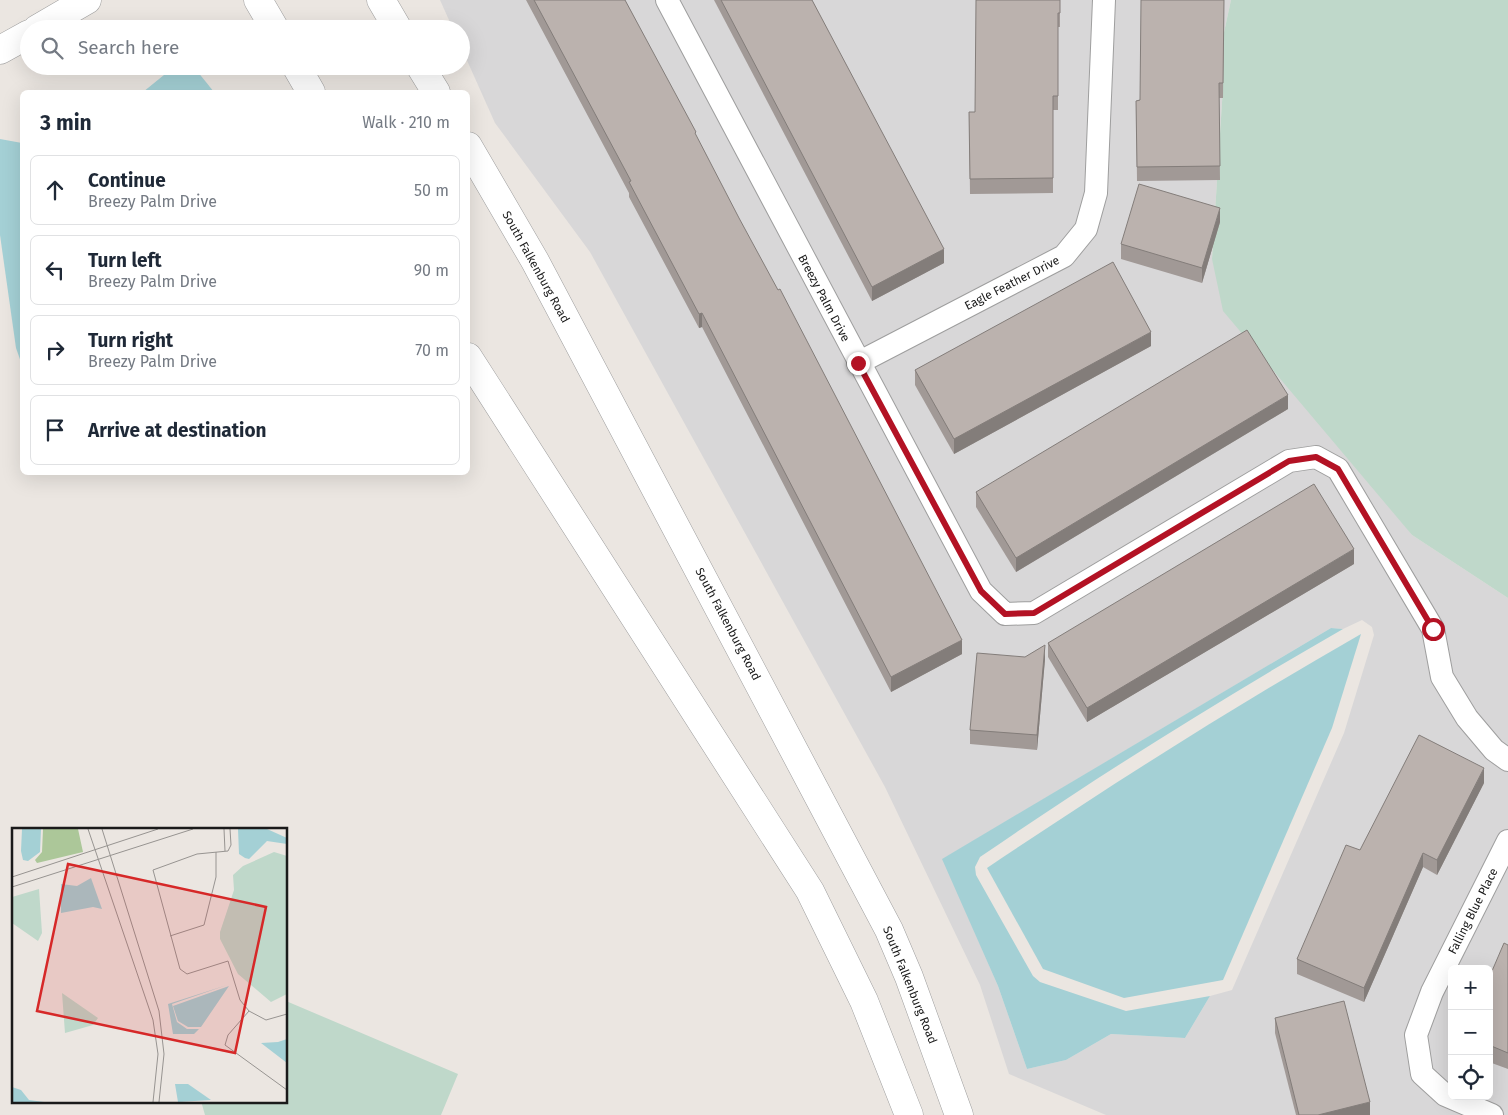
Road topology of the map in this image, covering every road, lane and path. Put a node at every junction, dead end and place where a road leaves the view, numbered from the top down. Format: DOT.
graph roads {
  1 [pos="87,0"];
  2 [pos="258,0"];
  3 [pos="381,0"];
  4 [pos="668,0"];
  5 [pos="1104,0"];
  6 [pos="53,20"];
  7 [pos="270,20"];
  8 [pos="393,20"];
  9 [pos="20,39"];
  10 [pos="0,50"];
  11 [pos="301,75"];
  12 [pos="426,75"];
  13 [pos="310,90"];
  14 [pos="435,90"];
  15 [pos="470,149"];
  16 [pos="470,360"];
  17 [pos="858,363"];
  18 [pos="1508,760"];
  19 [pos="1508,842"];
  20 [pos="909,1115"];
  21 [pos="959,1115"];
  22 [pos="1492,1115"];
  1 -- 6 [label="street"];
  2 -- 7 [label="street"];
  3 -- 8 [label="street"];
  4 -- 17 [label="street, Breezy Palm Drive"];
  5 -- 17 [label="street, Eagle Feather Drive"];
  9 -- 10 [label="street"];
  11 -- 13 [label="street"];
  12 -- 14 [label="street"];
  15 -- 21 [label="street, South Falkenburg Road"];
  16 -- 20 [label="street"];
  17 -- 18 [label="street, Breezy Palm Drive"];
  19 -- 22 [label="street, Falling Blue Place"];
}
